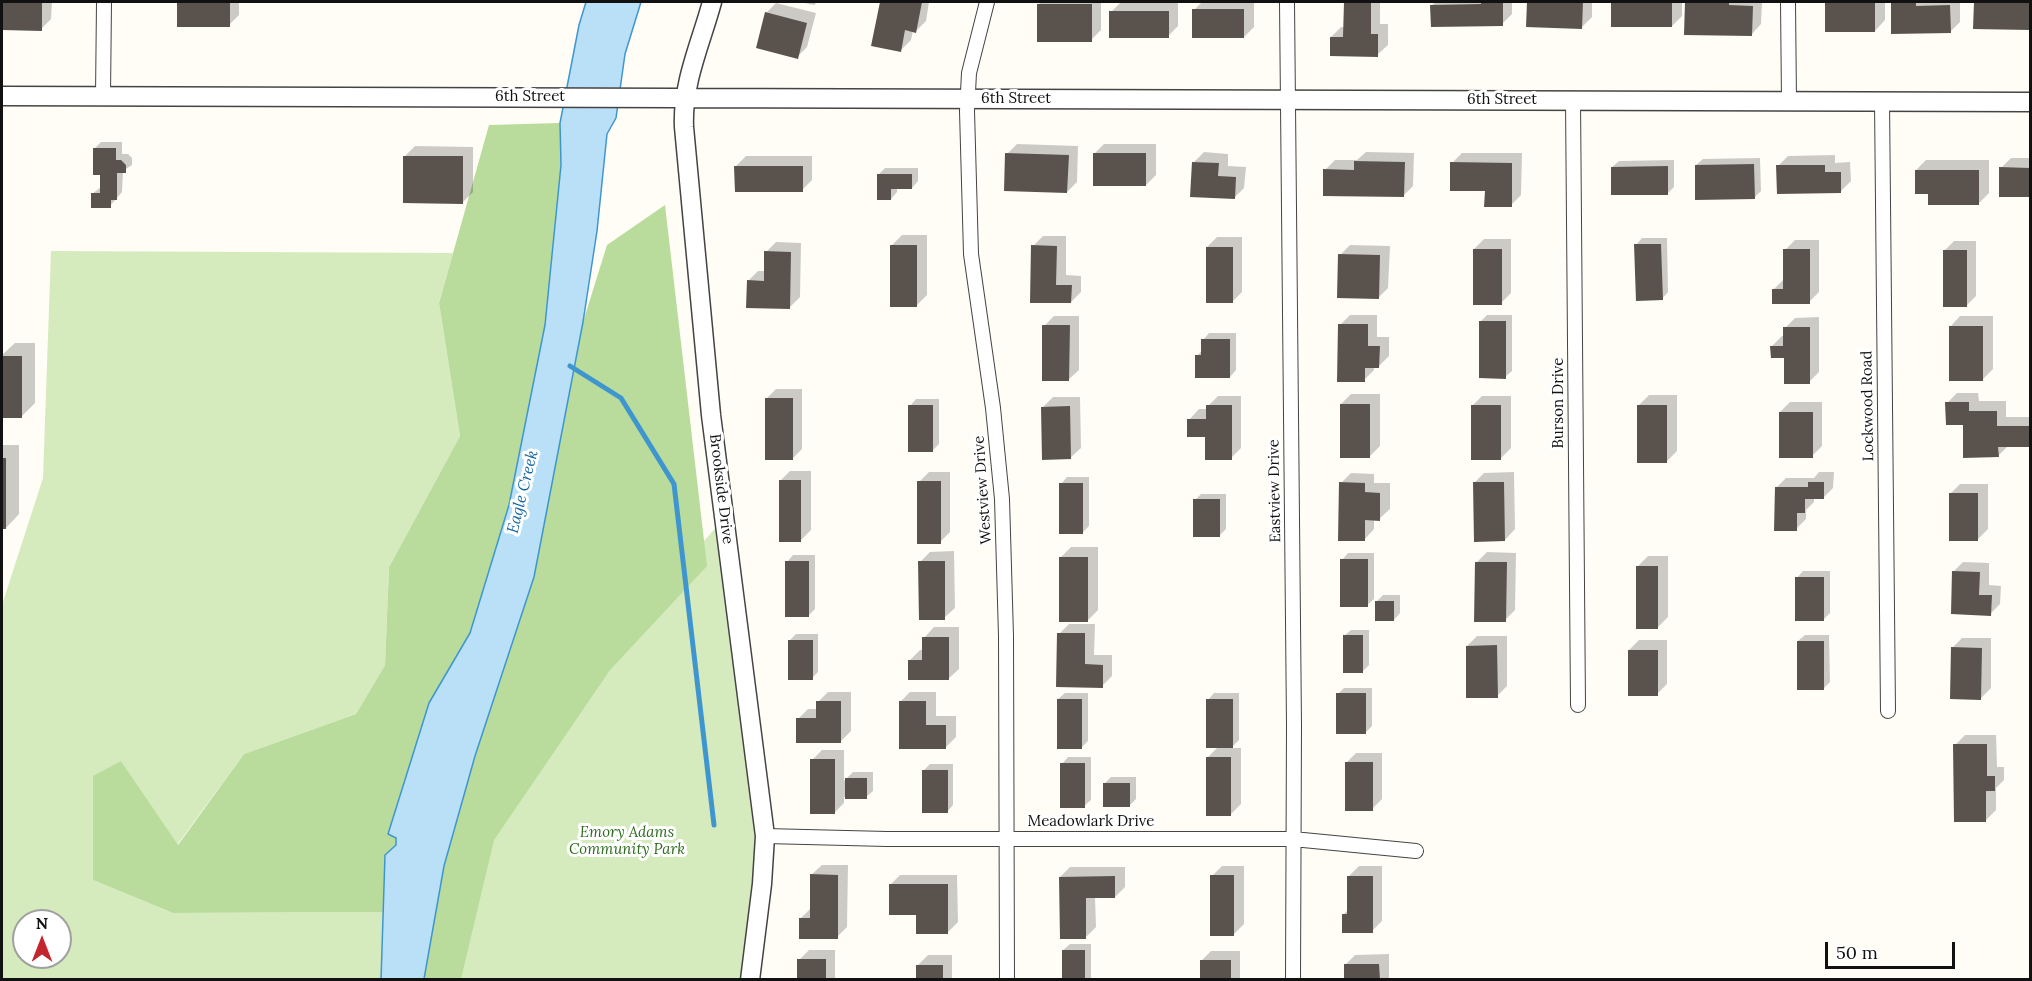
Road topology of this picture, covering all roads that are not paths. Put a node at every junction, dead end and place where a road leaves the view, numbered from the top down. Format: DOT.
graph roads {
  1 [pos="104,2"];
  2 [pos="712,2"];
  3 [pos="987,2"];
  4 [pos="1287,2"];
  5 [pos="1788,2"];
  6 [pos="2,96"];
  7 [pos="103,96"];
  8 [pos="684,98"];
  9 [pos="968,99"];
  10 [pos="1288,99"];
  11 [pos="1573,100"];
  12 [pos="1789,101"];
  13 [pos="1882,101"];
  14 [pos="2031,102"];
  15 [pos="1578,705"];
  16 [pos="1888,711"];
  17 [pos="765,836"];
  18 [pos="1008,839"];
  19 [pos="1293,839"];
  20 [pos="1416,851"];
  21 [pos="750,980"];
  22 [pos="1007,980"];
  23 [pos="1293,980"];
  1 -- 7 [label="street"];
  2 -- 8 [label="street, Brookside Drive"];
  3 -- 9 [label="street, Westview Drive"];
  4 -- 10 [label="street, Eastview Drive"];
  5 -- 12 [label="street"];
  6 -- 7 [label="street, 6th Street"];
  7 -- 8 [label="street, 6th Street"];
  8 -- 9 [label="street, 6th Street"];
  8 -- 17 [label="street, Brookside Drive"];
  9 -- 10 [label="street, 6th Street"];
  9 -- 18 [label="street, Westview Drive"];
  10 -- 11 [label="street, 6th Street"];
  10 -- 19 [label="street, Eastview Drive"];
  11 -- 12 [label="street, 6th Street"];
  11 -- 15 [label="street, Burson Drive"];
  12 -- 13 [label="street, 6th Street"];
  13 -- 14 [label="street, 6th Street"];
  13 -- 16 [label="street, Lockwood Road"];
  17 -- 18 [label="street, Meadowlark Drive"];
  17 -- 21 [label="street, Brookside Drive"];
  18 -- 19 [label="street, Meadowlark Drive"];
  18 -- 22 [label="street, Westview Drive"];
  19 -- 20 [label="street, Meadowlark Drive"];
  19 -- 23 [label="street, Eastview Drive"];
}
